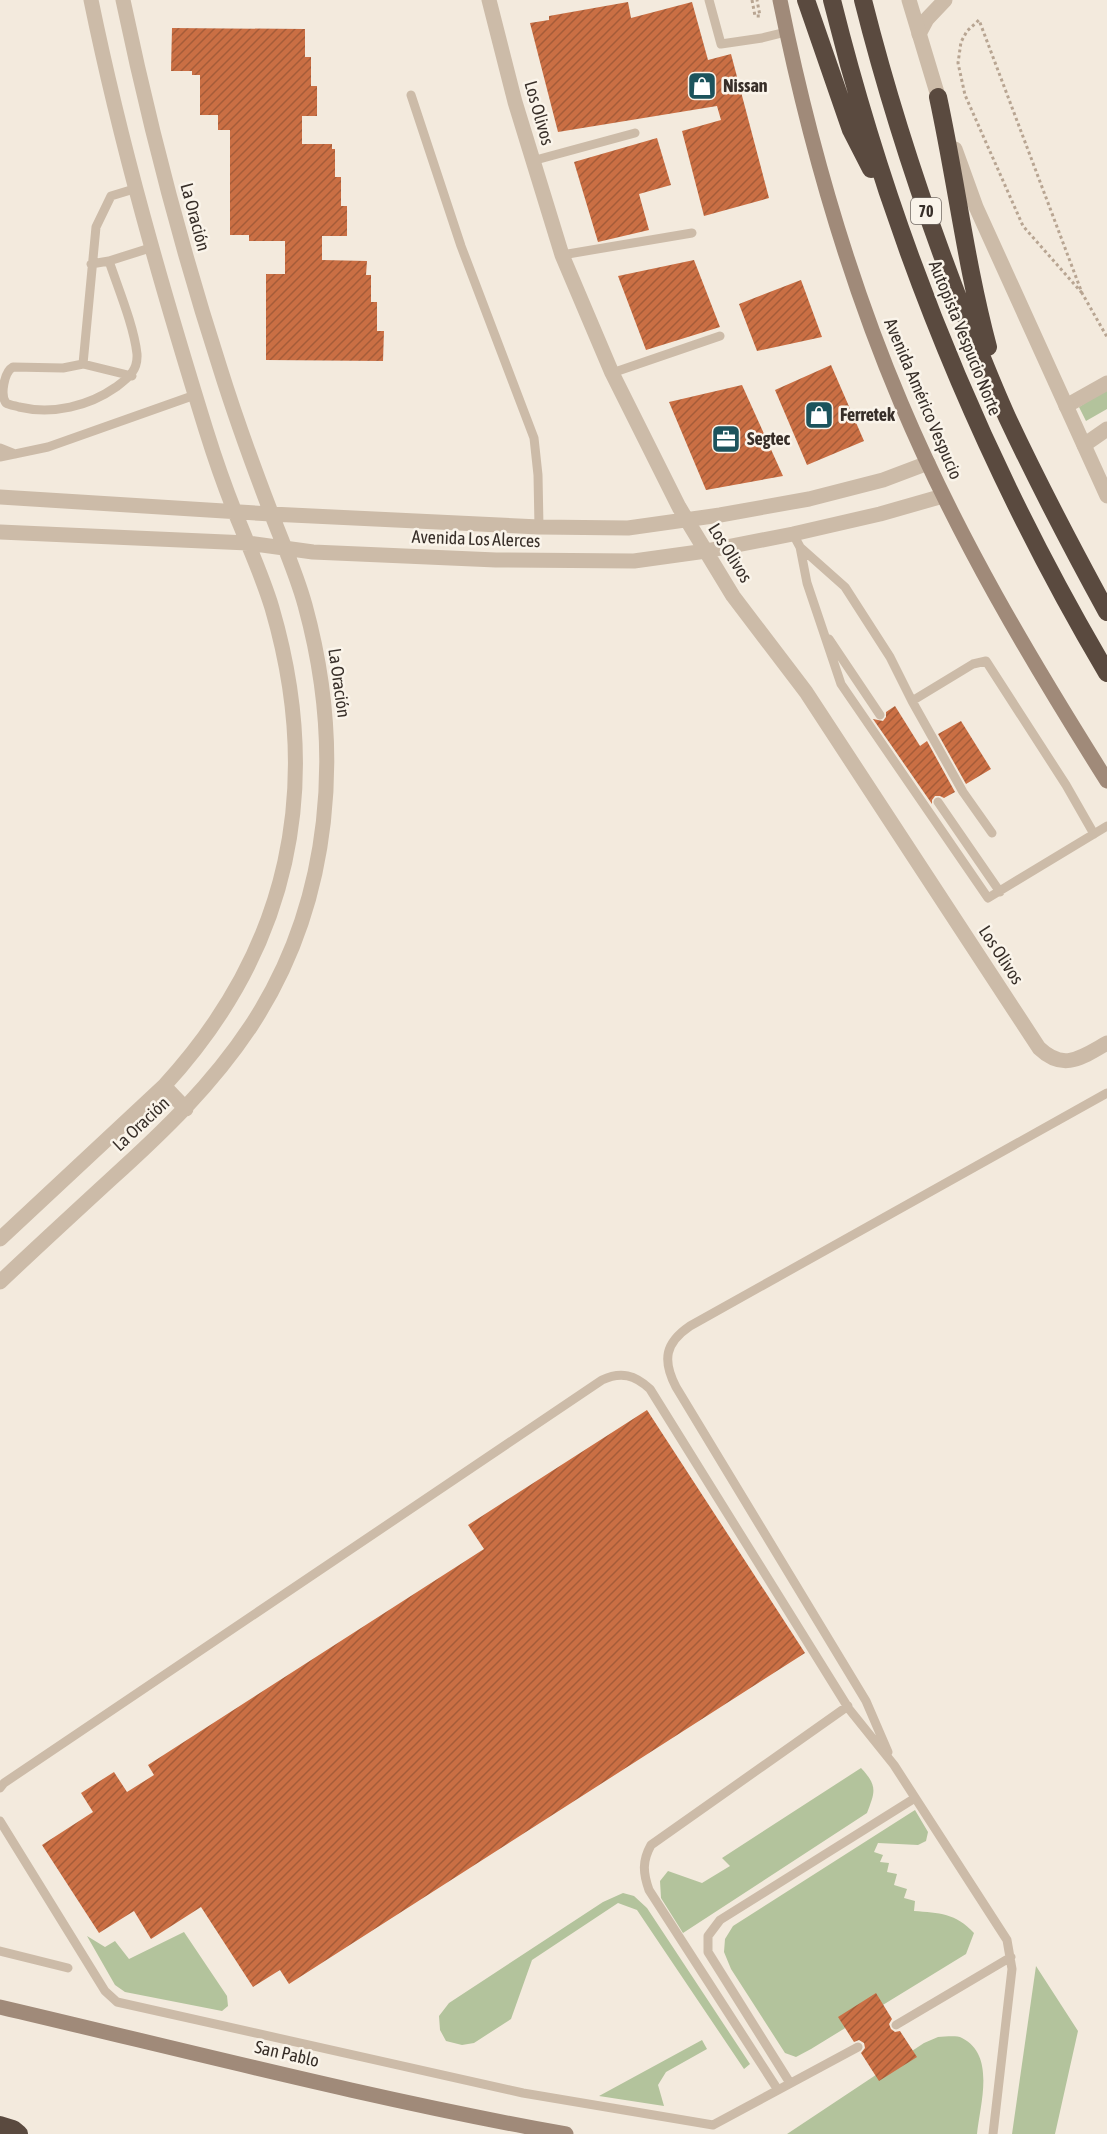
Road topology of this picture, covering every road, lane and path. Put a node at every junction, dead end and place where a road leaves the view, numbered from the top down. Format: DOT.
graph roads {
  1 [pos="91,0"];
  2 [pos="123,0"];
  3 [pos="489,0"];
  4 [pos="709,0"];
  5 [pos="752,0"];
  6 [pos="757,0"];
  7 [pos="780,0"];
  8 [pos="806,0"];
  9 [pos="832,0"];
  10 [pos="863,0"];
  11 [pos="909,0"];
  12 [pos="945,0"];
  13 [pos="786,32"];
  14 [pos="919,34"];
  15 [pos="411,95"];
  16 [pos="938,97"];
  17 [pos="635,133"];
  18 [pos="532,161"];
  19 [pos="134,189"];
  20 [pos="889,198"];
  21 [pos="692,233"];
  22 [pos="150,248"];
  23 [pos="562,255"];
  24 [pos="110,261"];
  25 [pos="91,264"];
  26 [pos="1082,293"];
  27 [pos="720,336"];
  28 [pos="1107,337"];
  29 [pos="83,364"];
  30 [pos="612,373"];
  31 [pos="132,376"];
  32 [pos="1107,383"];
  33 [pos="195,395"];
  34 [pos="1066,406"];
  35 [pos="1006,416"];
  36 [pos="1107,429"];
  37 [pos="1084,446"];
  38 [pos="0,448"];
  39 [pos="17,454"];
  40 [pos="0,457"];
  41 [pos="928,463"];
  42 [pos="0,496"];
  43 [pos="943,496"];
  44 [pos="1107,496"];
  45 [pos="235,512"];
  46 [pos="271,514"];
  47 [pos="687,520"];
  48 [pos="539,527"];
  49 [pos="0,532"];
  50 [pos="796,541"];
  51 [pos="248,543"];
  52 [pos="285,549"];
  53 [pos="706,551"];
  54 [pos="1107,612"];
  55 [pos="821,627"];
  56 [pos="1107,673"];
  57 [pos="912,701"];
  58 [pos="879,715"];
  59 [pos="1107,781"];
  60 [pos="938,802"];
  61 [pos="1107,826"];
  62 [pos="992,833"];
  63 [pos="1094,834"];
  64 [pos="1000,892"];
  65 [pos="1107,1043"];
  66 [pos="164,1086"];
  67 [pos="1107,1093"];
  68 [pos="186,1109"];
  69 [pos="0,1239"];
  70 [pos="0,1282"];
  71 [pos="848,1706"];
  72 [pos="894,1765"];
  73 [pos="0,1788"];
  74 [pos="915,1798"];
  75 [pos="0,1821"];
  76 [pos="0,1951"];
  77 [pos="1011,1957"];
  78 [pos="68,1968"];
  79 [pos="0,2007"];
  80 [pos="896,2025"];
  81 [pos="858,2048"];
  82 [pos="790,2083"];
  83 [pos="778,2090"];
  84 [pos="0,2125"];
  85 [pos="19,2134"];
  86 [pos="566,2134"];
  87 [pos="993,2134"];
  1 -- 19 [label="street, La Oración"];
  2 -- 46 [label="street, La Oración"];
  3 -- 18 [label="street, Los Olivos"];
  4 -- 13 [label="lane"];
  5 -- 6 [label="path"];
  7 -- 13 [label="main road, Avenida Américo Vespucio"];
  8 -- 20 [label="highway"];
  9 -- 20 [label="highway, Autopista Vespucio Norte / 70"];
  10 -- 35 [label="highway, Autopista Vespucio Norte / 70"];
  11 -- 14 [label="street"];
  12 -- 14 [label="street"];
  13 -- 41 [label="main road, Avenida Américo Vespucio"];
  14 -- 16 [label="street"];
  15 -- 48 [label="lane"];
  16 -- 34 [label="street"];
  16 -- 35 [label="highway"];
  17 -- 18 [label="lane"];
  18 -- 23 [label="street, Los Olivos"];
  19 -- 22 [label="street, La Oración"];
  19 -- 25 [label="lane"];
  20 -- 56 [label="highway, Autopista Vespucio Norte / 70"];
  21 -- 23 [label="lane"];
  22 -- 24 [label="lane"];
  22 -- 33 [label="street, La Oración"];
  23 -- 30 [label="street, Los Olivos"];
  24 -- 25 [label="lane"];
  24 -- 31 [label="lane"];
  25 -- 29 [label="lane"];
  26 -- 26 [label="path"];
  26 -- 28 [label="path"];
  27 -- 30 [label="lane"];
  29 -- 31 [label="lane"];
  29 -- 31 [label="lane"];
  30 -- 47 [label="street, Los Olivos"];
  32 -- 34 [label="street"];
  33 -- 39 [label="lane"];
  33 -- 45 [label="street, La Oración"];
  34 -- 37 [label="street"];
  35 -- 54 [label="highway, Autopista Vespucio Norte / 70"];
  36 -- 37 [label="street"];
  37 -- 44 [label="street"];
  38 -- 39 [label="lane"];
  39 -- 40 [label="lane"];
  41 -- 43 [label="main road, Avenida Américo Vespucio"];
  41 -- 47 [label="street, Avenida Los Alerces"];
  42 -- 45 [label="street, Avenida Los Alerces"];
  43 -- 50 [label="street, Avenida Los Alerces"];
  43 -- 59 [label="main road, Avenida Américo Vespucio"];
  45 -- 46 [label="street, Avenida Los Alerces"];
  45 -- 51 [label="street, La Oración"];
  46 -- 48 [label="street, Avenida Los Alerces"];
  46 -- 52 [label="street, La Oración"];
  47 -- 48 [label="street, Avenida Los Alerces"];
  47 -- 53 [label="street, Los Olivos"];
  49 -- 51 [label="street, Avenida Los Alerces"];
  50 -- 53 [label="street, Avenida Los Alerces"];
  50 -- 55 [label="lane"];
  50 -- 57 [label="lane"];
  51 -- 52 [label="street, Avenida Los Alerces"];
  51 -- 66 [label="street, La Oración"];
  52 -- 53 [label="street, Avenida Los Alerces"];
  52 -- 68 [label="street, La Oración"];
  53 -- 65 [label="street, Los Olivos"];
  55 -- 58 [label="lane"];
  55 -- 64 [label="lane"];
  57 -- 62 [label="lane"];
  57 -- 63 [label="lane"];
  60 -- 64 [label="lane"];
  61 -- 63 [label="lane"];
  63 -- 64 [label="lane"];
  66 -- 68 [label="street"];
  66 -- 69 [label="street, La Oración"];
  67 -- 72 [label="lane"];
  68 -- 70 [label="street, La Oración"];
  71 -- 72 [label="lane"];
  71 -- 73 [label="lane"];
  71 -- 83 [label="lane"];
  72 -- 74 [label="lane"];
  74 -- 77 [label="lane"];
  74 -- 82 [label="lane"];
  75 -- 83 [label="lane"];
  76 -- 78 [label="lane"];
  77 -- 80 [label="lane"];
  77 -- 87 [label="lane"];
  79 -- 86 [label="main road, San Pablo"];
  81 -- 82 [label="lane"];
  82 -- 83 [label="lane"];
  84 -- 85 [label="highway"];
}
